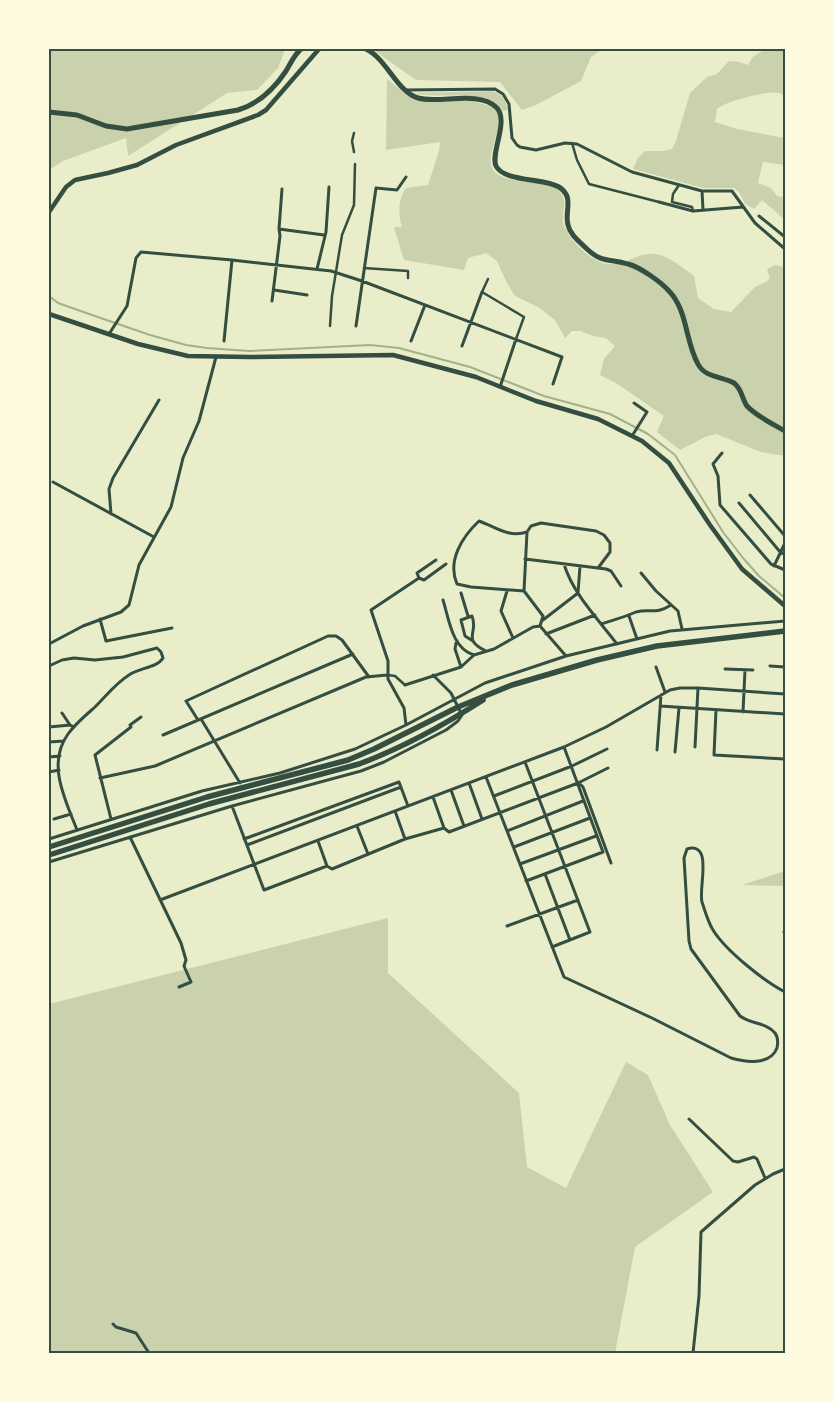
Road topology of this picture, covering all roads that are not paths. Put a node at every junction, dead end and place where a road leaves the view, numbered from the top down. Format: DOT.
graph roads {
  1 [pos="301,49"];
  2 [pos="319,49"];
  3 [pos="370,49"];
  4 [pos="406,90"];
  5 [pos="49,112"];
  6 [pos="354,133"];
  7 [pos="572,143"];
  8 [pos="354,152"];
  9 [pos="355,164"];
  10 [pos="406,177"];
  11 [pos="679,184"];
  12 [pos="329,187"];
  13 [pos="282,189"];
  14 [pos="702,191"];
  15 [pos="659,202"];
  16 [pos="743,208"];
  17 [pos="703,210"];
  18 [pos="693,211"];
  19 [pos="49,212"];
  20 [pos="758,216"];
  21 [pos="278,229"];
  22 [pos="324,235"];
  23 [pos="785,237"];
  24 [pos="785,249"];
  25 [pos="232,260"];
  26 [pos="276,265"];
  27 [pos="364,268"];
  28 [pos="318,270"];
  29 [pos="337,273"];
  30 [pos="408,278"];
  31 [pos="488,279"];
  32 [pos="362,282"];
  33 [pos="274,290"];
  34 [pos="482,292"];
  35 [pos="306,295"];
  36 [pos="272,301"];
  37 [pos="425,305"];
  38 [pos="49,314"];
  39 [pos="471,322"];
  40 [pos="330,326"];
  41 [pos="356,326"];
  42 [pos="109,334"];
  43 [pos="516,339"];
  44 [pos="224,341"];
  45 [pos="411,342"];
  46 [pos="462,346"];
  47 [pos="216,357"];
  48 [pos="553,384"];
  49 [pos="501,385"];
  50 [pos="159,400"];
  51 [pos="634,403"];
  52 [pos="785,431"];
  53 [pos="634,434"];
  54 [pos="722,453"];
  55 [pos="53,482"];
  56 [pos="750,495"];
  57 [pos="739,503"];
  58 [pos="111,514"];
  59 [pos="527,532"];
  60 [pos="785,536"];
  61 [pos="154,537"];
  62 [pos="785,543"];
  63 [pos="781,553"];
  64 [pos="785,554"];
  65 [pos="525,559"];
  66 [pos="436,560"];
  67 [pos="446,564"];
  68 [pos="564,564"];
  69 [pos="580,566"];
  70 [pos="774,566"];
  71 [pos="598,568"];
  72 [pos="785,570"];
  73 [pos="641,573"];
  74 [pos="419,578"];
  75 [pos="621,586"];
  76 [pos="507,591"];
  77 [pos="524,591"];
  78 [pos="461,593"];
  79 [pos="578,593"];
  80 [pos="442,600"];
  81 [pos="671,605"];
  82 [pos="785,606"];
  83 [pos="595,615"];
  84 [pos="629,616"];
  85 [pos="466,617"];
  86 [pos="100,619"];
  87 [pos="543,620"];
  88 [pos="785,621"];
  89 [pos="601,624"];
  90 [pos="540,626"];
  91 [pos="172,628"];
  92 [pos="682,629"];
  93 [pos="785,631"];
  94 [pos="546,634"];
  95 [pos="513,638"];
  96 [pos="637,639"];
  97 [pos="473,642"];
  98 [pos="456,643"];
  99 [pos="49,644"];
  100 [pos="617,644"];
  101 [pos="487,652"];
  102 [pos="353,654"];
  103 [pos="474,655"];
  104 [pos="566,656"];
  105 [pos="49,666"];
  106 [pos="770,666"];
  107 [pos="461,667"];
  108 [pos="656,667"];
  109 [pos="785,667"];
  110 [pos="725,670"];
  111 [pos="745,670"];
  112 [pos="752,670"];
  113 [pos="387,675"];
  114 [pos="433,675"];
  115 [pos="368,677"];
  116 [pos="405,685"];
  117 [pos="698,688"];
  118 [pos="744,691"];
  119 [pos="495,692"];
  120 [pos="665,692"];
  121 [pos="661,694"];
  122 [pos="785,694"];
  123 [pos="454,699"];
  124 [pos="660,706"];
  125 [pos="458,707"];
  126 [pos="679,708"];
  127 [pos="697,709"];
  128 [pos="716,710"];
  129 [pos="743,712"];
  130 [pos="62,713"];
  131 [pos="785,714"];
  132 [pos="462,715"];
  133 [pos="141,717"];
  134 [pos="200,719"];
  135 [pos="406,725"];
  136 [pos="72,726"];
  137 [pos="49,727"];
  138 [pos="163,735"];
  139 [pos="214,740"];
  140 [pos="64,741"];
  141 [pos="49,742"];
  142 [pos="564,747"];
  143 [pos="694,747"];
  144 [pos="607,749"];
  145 [pos="657,750"];
  146 [pos="675,752"];
  147 [pos="60,756"];
  148 [pos="49,757"];
  149 [pos="785,759"];
  150 [pos="525,762"];
  151 [pos="572,766"];
  152 [pos="608,768"];
  153 [pos="59,770"];
  154 [pos="49,772"];
  155 [pos="486,776"];
  156 [pos="100,778"];
  157 [pos="532,781"];
  158 [pos="240,783"];
  159 [pos="469,783"];
  160 [pos="578,783"];
  161 [pos="401,787"];
  162 [pos="451,790"];
  163 [pos="494,796"];
  164 [pos="433,797"];
  165 [pos="539,798"];
  166 [pos="583,802"];
  167 [pos="232,806"];
  168 [pos="408,806"];
  169 [pos="395,811"];
  170 [pos="500,813"];
  171 [pos="71,814"];
  172 [pos="546,816"];
  173 [pos="590,818"];
  174 [pos="54,819"];
  175 [pos="111,819"];
  176 [pos="482,820"];
  177 [pos="357,826"];
  178 [pos="464,826"];
  179 [pos="444,828"];
  180 [pos="77,830"];
  181 [pos="507,831"];
  182 [pos="552,833"];
  183 [pos="596,836"];
  184 [pos="130,838"];
  185 [pos="49,839"];
  186 [pos="244,839"];
  187 [pos="405,839"];
  188 [pos="318,841"];
  189 [pos="247,845"];
  190 [pos="49,847"];
  191 [pos="514,847"];
  192 [pos="559,850"];
  193 [pos="49,854"];
  194 [pos="368,854"];
  195 [pos="49,862"];
  196 [pos="612,863"];
  197 [pos="520,864"];
  198 [pos="254,865"];
  199 [pos="327,866"];
  200 [pos="565,866"];
  201 [pos="545,874"];
  202 [pos="526,881"];
  203 [pos="160,900"];
  204 [pos="578,900"];
  205 [pos="558,907"];
  206 [pos="539,914"];
  207 [pos="507,926"];
  208 [pos="570,940"];
  209 [pos="552,947"];
  210 [pos="179,987"];
  211 [pos="785,992"];
  212 [pos="689,1119"];
  213 [pos="785,1169"];
  214 [pos="765,1178"];
  215 [pos="113,1324"];
  216 [pos="149,1353"];
  217 [pos="693,1353"];
  1 -- 5 [label="main road"];
  2 -- 19 [label="street"];
  3 -- 4 [label="main road"];
  4 -- 7 [label="street"];
  4 -- 52 [label="main road"];
  6 -- 8 [label="street"];
  7 -- 11 [label="street"];
  7 -- 15 [label="street"];
  9 -- 29 [label="street"];
  10 -- 27 [label="street"];
  11 -- 14 [label="street"];
  11 -- 18 [label="street"];
  12 -- 22 [label="street"];
  13 -- 21 [label="street"];
  14 -- 16 [label="street"];
  14 -- 17 [label="street"];
  15 -- 18 [label="street"];
  16 -- 17 [label="street"];
  16 -- 24 [label="street"];
  17 -- 18 [label="street"];
  20 -- 23 [label="street"];
  21 -- 22 [label="street"];
  21 -- 26 [label="street"];
  22 -- 28 [label="street"];
  25 -- 26 [label="street"];
  25 -- 42 [label="street"];
  25 -- 44 [label="street"];
  26 -- 28 [label="street"];
  26 -- 33 [label="street"];
  27 -- 30 [label="street"];
  27 -- 32 [label="street"];
  28 -- 29 [label="street"];
  29 -- 32 [label="street"];
  29 -- 40 [label="street"];
  31 -- 34 [label="street"];
  32 -- 37 [label="street"];
  32 -- 41 [label="street"];
  33 -- 35 [label="street"];
  33 -- 36 [label="street"];
  34 -- 39 [label="street"];
  34 -- 43 [label="street"];
  37 -- 39 [label="street"];
  37 -- 45 [label="street"];
  38 -- 42 [label="street"];
  39 -- 43 [label="street"];
  39 -- 46 [label="street"];
  42 -- 47 [label="street"];
  43 -- 48 [label="street"];
  43 -- 49 [label="street"];
  47 -- 49 [label="street"];
  47 -- 61 [label="street"];
  49 -- 53 [label="street"];
  50 -- 58 [label="street"];
  51 -- 53 [label="street"];
  53 -- 82 [label="street"];
  54 -- 70 [label="street"];
  55 -- 58 [label="street"];
  56 -- 60 [label="street"];
  57 -- 63 [label="street"];
  58 -- 61 [label="street"];
  59 -- 65 [label="street"];
  59 -- 71 [label="street"];
  59 -- 76 [label="street"];
  61 -- 86 [label="street"];
  62 -- 63 [label="street"];
  63 -- 64 [label="street"];
  63 -- 70 [label="street"];
  65 -- 68 [label="street"];
  65 -- 77 [label="street"];
  66 -- 74 [label="street"];
  67 -- 74 [label="street"];
  68 -- 69 [label="street"];
  68 -- 79 [label="street"];
  69 -- 71 [label="street"];
  69 -- 79 [label="street"];
  70 -- 72 [label="street"];
  71 -- 75 [label="street"];
  73 -- 81 [label="street"];
  74 -- 113 [label="street"];
  76 -- 77 [label="street"];
  76 -- 95 [label="street"];
  77 -- 87 [label="street"];
  78 -- 85 [label="street"];
  79 -- 83 [label="street"];
  79 -- 87 [label="street"];
  80 -- 98 [label="street"];
  81 -- 84 [label="street"];
  81 -- 92 [label="street"];
  83 -- 89 [label="street"];
  83 -- 94 [label="street"];
  84 -- 89 [label="street"];
  84 -- 96 [label="street"];
  85 -- 97 [label="street"];
  85 -- 97 [label="street"];
  86 -- 91 [label="street"];
  86 -- 99 [label="street"];
  87 -- 90 [label="street"];
  88 -- 92 [label="street"];
  89 -- 100 [label="street"];
  90 -- 94 [label="street"];
  90 -- 95 [label="street"];
  92 -- 96 [label="street"];
  93 -- 119 [label="main road"];
  94 -- 104 [label="street"];
  95 -- 101 [label="street"];
  96 -- 100 [label="street"];
  97 -- 101 [label="street"];
  98 -- 103 [label="street"];
  98 -- 107 [label="street"];
  100 -- 104 [label="street"];
  101 -- 103 [label="street"];
  102 -- 115 [label="street"];
  102 -- 134 [label="street"];
  102 -- 134 [label="street"];
  103 -- 107 [label="street"];
  104 -- 123 [label="street"];
  105 -- 136 [label="street"];
  106 -- 109 [label="street"];
  107 -- 114 [label="street"];
  108 -- 120 [label="street"];
  110 -- 111 [label="street"];
  111 -- 112 [label="street"];
  111 -- 118 [label="street"];
  113 -- 115 [label="street"];
  113 -- 116 [label="street"];
  113 -- 135 [label="street"];
  114 -- 116 [label="street"];
  114 -- 123 [label="street"];
  115 -- 139 [label="street"];
  117 -- 118 [label="street"];
  117 -- 120 [label="street"];
  117 -- 127 [label="street"];
  118 -- 122 [label="street"];
  118 -- 129 [label="street"];
  119 -- 125 [label="main road"];
  119 -- 132 [label="main road"];
  120 -- 121 [label="street"];
  121 -- 124 [label="street"];
  121 -- 142 [label="street"];
  123 -- 125 [label="street"];
  123 -- 135 [label="street"];
  124 -- 126 [label="street"];
  124 -- 145 [label="street"];
  125 -- 132 [label="street"];
  125 -- 190 [label="main road"];
  126 -- 127 [label="street"];
  126 -- 146 [label="street"];
  127 -- 128 [label="street"];
  127 -- 143 [label="street"];
  128 -- 129 [label="street"];
  128 -- 149 [label="street"];
  129 -- 131 [label="street"];
  130 -- 136 [label="street"];
  132 -- 167 [label="street"];
  132 -- 193 [label="main road"];
  133 -- 156 [label="street"];
  134 -- 138 [label="street"];
  134 -- 139 [label="street"];
  135 -- 158 [label="street"];
  136 -- 137 [label="street"];
  136 -- 140 [label="street"];
  139 -- 156 [label="street"];
  139 -- 158 [label="street"];
  140 -- 141 [label="street"];
  140 -- 147 [label="street"];
  142 -- 150 [label="street"];
  142 -- 151 [label="street"];
  144 -- 151 [label="street"];
  147 -- 148 [label="street"];
  147 -- 153 [label="street"];
  150 -- 155 [label="street"];
  150 -- 157 [label="street"];
  151 -- 157 [label="street"];
  151 -- 160 [label="street"];
  152 -- 160 [label="street"];
  153 -- 154 [label="street"];
  153 -- 171 [label="street"];
  155 -- 159 [label="street"];
  155 -- 163 [label="street"];
  156 -- 175 [label="street"];
  157 -- 163 [label="street"];
  157 -- 165 [label="street"];
  158 -- 175 [label="street"];
  159 -- 162 [label="street"];
  159 -- 176 [label="street"];
  160 -- 165 [label="street"];
  160 -- 166 [label="street"];
  160 -- 196 [label="street"];
  161 -- 168 [label="street"];
  161 -- 186 [label="street"];
  161 -- 189 [label="street"];
  162 -- 164 [label="street"];
  162 -- 178 [label="street"];
  163 -- 170 [label="street"];
  164 -- 168 [label="street"];
  164 -- 179 [label="street"];
  165 -- 170 [label="street"];
  165 -- 172 [label="street"];
  166 -- 172 [label="street"];
  166 -- 173 [label="street"];
  167 -- 184 [label="street"];
  167 -- 186 [label="street"];
  168 -- 169 [label="street"];
  169 -- 177 [label="street"];
  169 -- 187 [label="street"];
  170 -- 176 [label="street"];
  170 -- 181 [label="street"];
  171 -- 174 [label="street"];
  171 -- 180 [label="street"];
  172 -- 181 [label="street"];
  172 -- 182 [label="street"];
  173 -- 182 [label="street"];
  173 -- 183 [label="street"];
  175 -- 180 [label="street"];
  176 -- 178 [label="street"];
  177 -- 188 [label="street"];
  177 -- 194 [label="street"];
  178 -- 179 [label="street"];
  179 -- 187 [label="street"];
  180 -- 185 [label="street"];
  181 -- 191 [label="street"];
  182 -- 191 [label="street"];
  182 -- 192 [label="street"];
  183 -- 192 [label="street"];
  183 -- 200 [label="street"];
  184 -- 195 [label="street"];
  184 -- 203 [label="street"];
  186 -- 189 [label="street"];
  187 -- 194 [label="street"];
  188 -- 198 [label="street"];
  188 -- 199 [label="street"];
  189 -- 198 [label="street"];
  191 -- 197 [label="street"];
  192 -- 197 [label="street"];
  192 -- 200 [label="street"];
  194 -- 199 [label="street"];
  197 -- 202 [label="street"];
  198 -- 199 [label="street"];
  198 -- 203 [label="street"];
  200 -- 201 [label="street"];
  200 -- 204 [label="street"];
  201 -- 202 [label="street"];
  201 -- 205 [label="street"];
  202 -- 206 [label="street"];
  203 -- 210 [label="street"];
  204 -- 205 [label="street"];
  204 -- 208 [label="street"];
  205 -- 206 [label="street"];
  205 -- 208 [label="street"];
  206 -- 207 [label="street"];
  206 -- 209 [label="street"];
  208 -- 209 [label="street"];
  209 -- 211 [label="street"];
  212 -- 214 [label="street"];
  213 -- 214 [label="street"];
  214 -- 217 [label="street"];
  215 -- 216 [label="street"];
}
